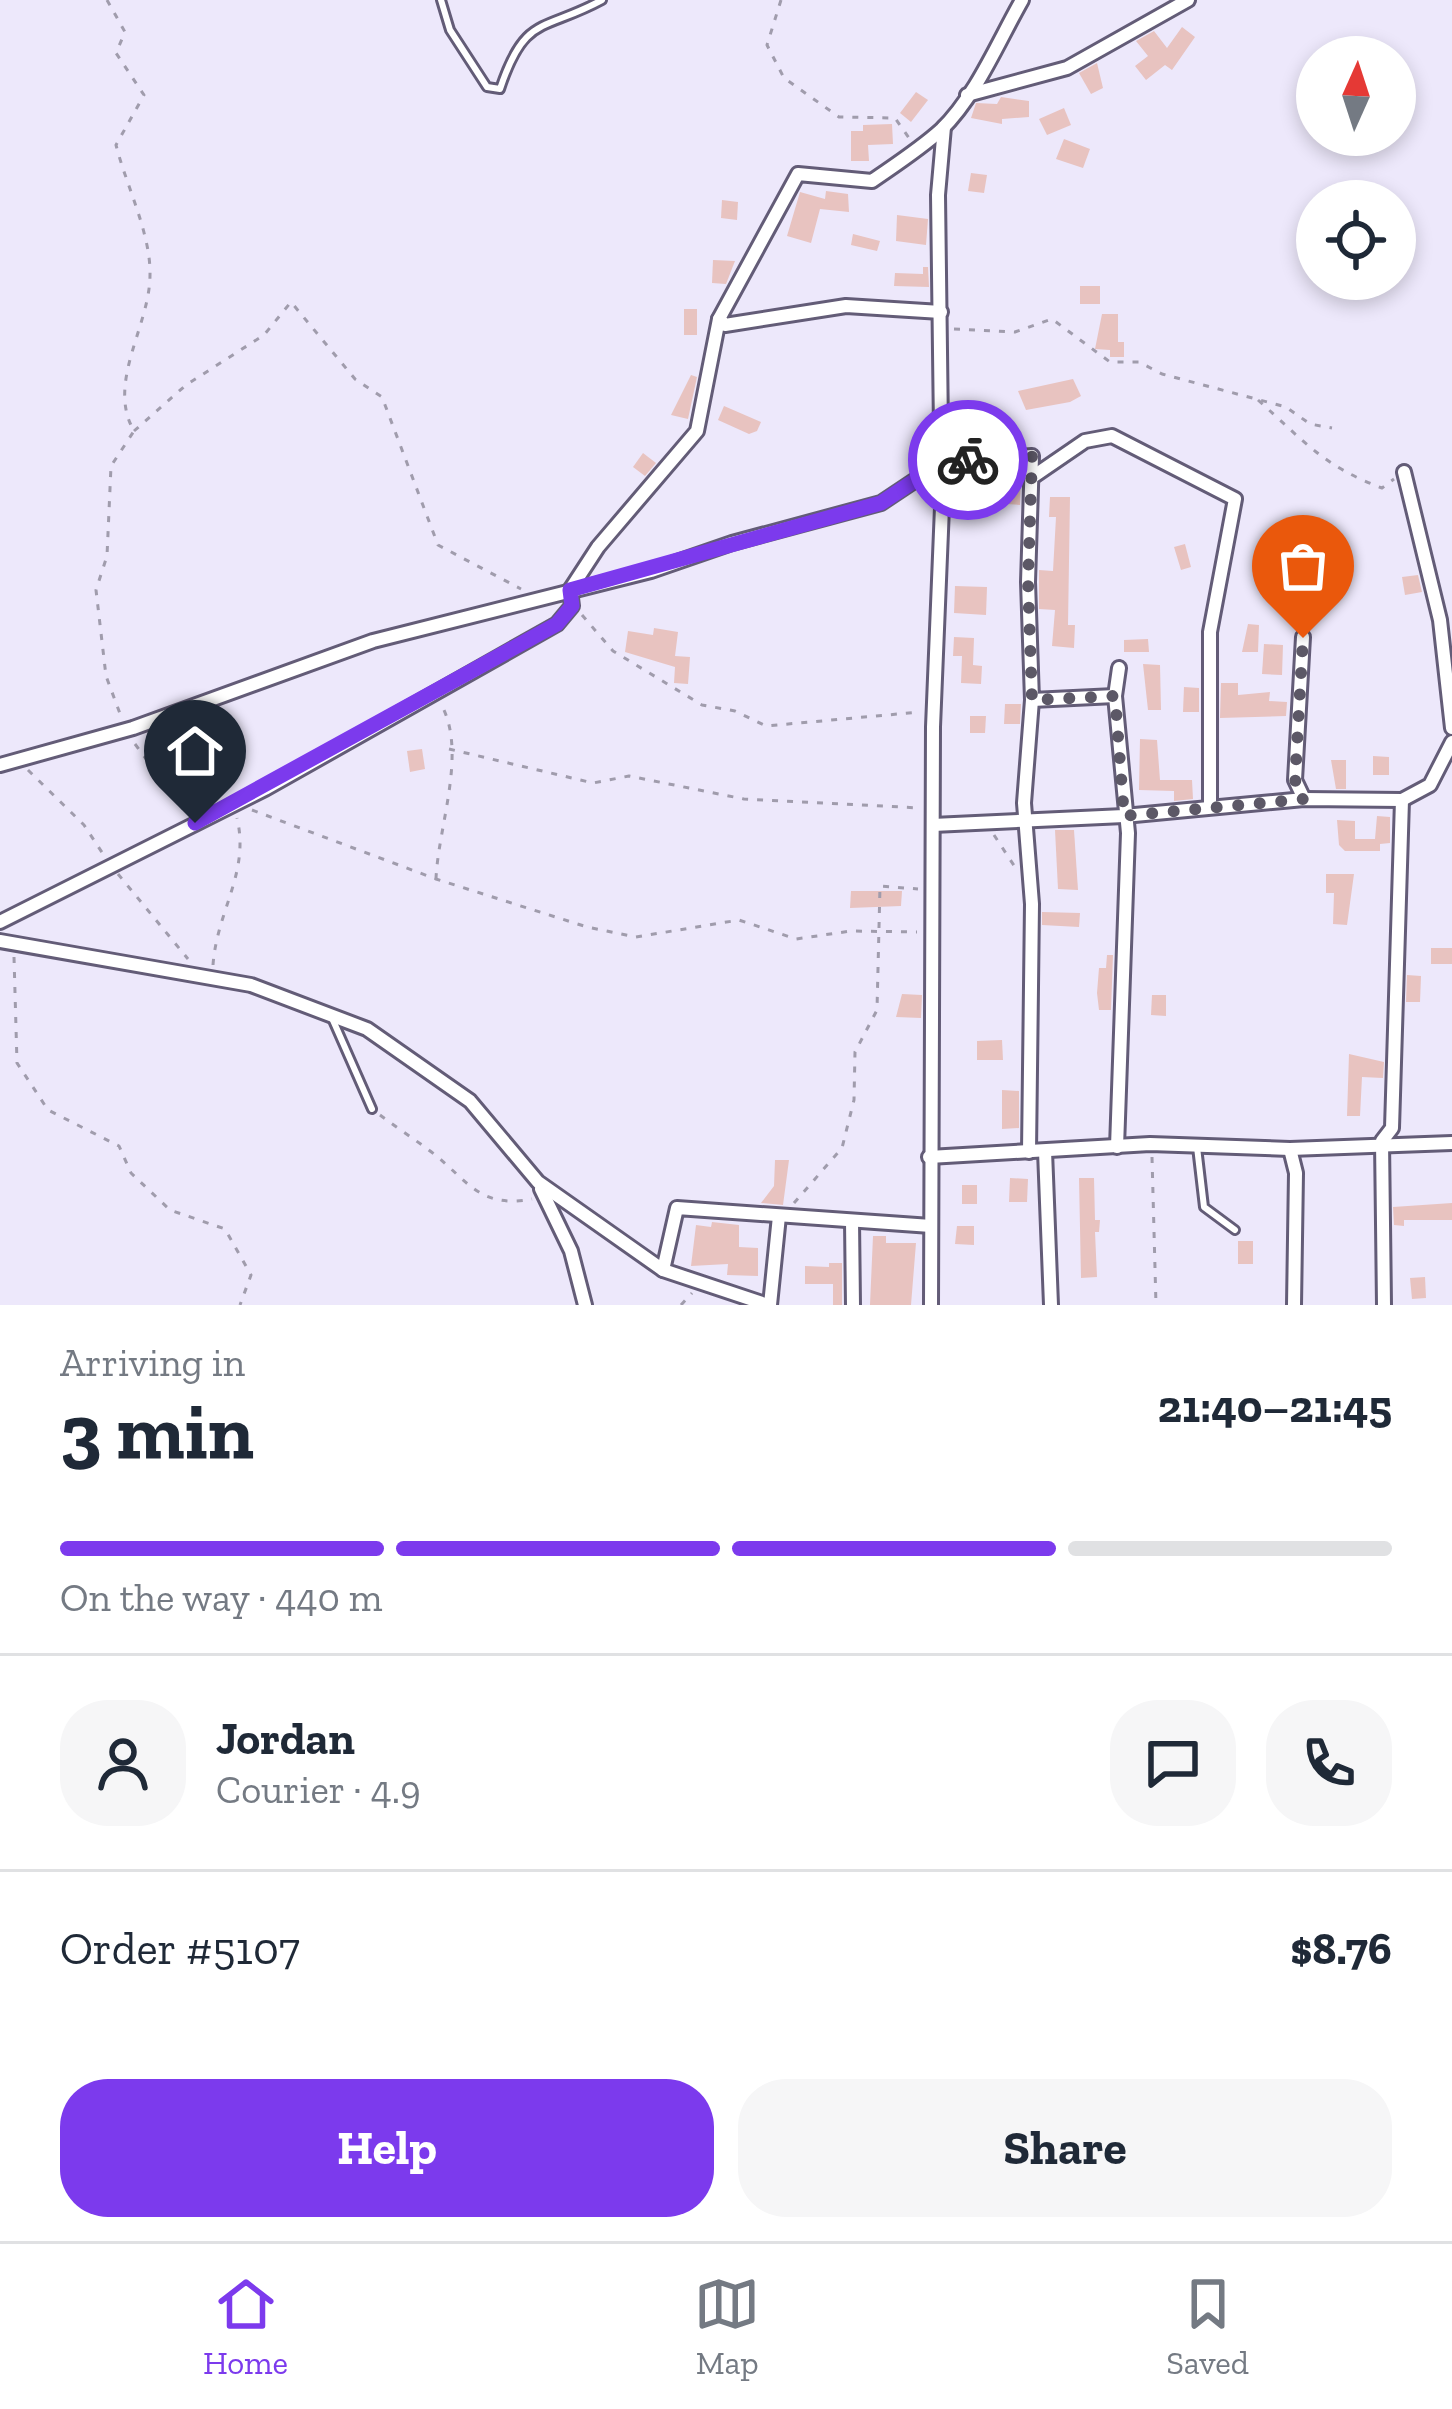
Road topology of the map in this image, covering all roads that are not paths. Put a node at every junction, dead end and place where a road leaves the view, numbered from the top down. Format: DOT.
graph roads {
  1 [pos="441,0"];
  2 [pos="602,0"];
  3 [pos="1022,0"];
  4 [pos="1188,0"];
  5 [pos="967,95"];
  6 [pos="944,127"];
  7 [pos="941,312"];
  8 [pos="719,319"];
  9 [pos="941,463"];
  10 [pos="1404,472"];
  11 [pos="1031,478"];
  12 [pos="570,590"];
  13 [pos="1303,638"];
  14 [pos="1119,668"];
  15 [pos="1115,696"];
  16 [pos="1032,700"];
  17 [pos="1452,728"];
  18 [pos="1452,742"];
  19 [pos="0,765"];
  20 [pos="1304,799"];
  21 [pos="1402,800"];
  22 [pos="1210,806"];
  23 [pos="1124,816"];
  24 [pos="1029,822"];
  25 [pos="933,825"];
  26 [pos="0,922"];
  27 [pos="7,942"];
  28 [pos="331,1015"];
  29 [pos="372,1109"];
  30 [pos="1382,1142"];
  31 [pos="1452,1143"];
  32 [pos="1196,1144"];
  33 [pos="1117,1147"];
  34 [pos="1290,1149"];
  35 [pos="1045,1151"];
  36 [pos="1029,1152"];
  37 [pos="929,1157"];
  38 [pos="538,1182"];
  39 [pos="779,1216"];
  40 [pos="852,1221"];
  41 [pos="932,1226"];
  42 [pos="1235,1229"];
  43 [pos="663,1270"];
  44 [pos="585,1305"];
  45 [pos="769,1305"];
  46 [pos="853,1305"];
  47 [pos="931,1305"];
  48 [pos="1051,1305"];
  49 [pos="1294,1305"];
  50 [pos="1384,1305"];
  1 -- 2 [label="lane"];
  3 -- 5 [label="street"];
  4 -- 5 [label="street"];
  5 -- 6 [label="street"];
  6 -- 7 [label="street"];
  6 -- 8 [label="street"];
  7 -- 8 [label="street"];
  7 -- 9 [label="street"];
  8 -- 12 [label="street"];
  9 -- 11 [label="street"];
  9 -- 12 [label="street"];
  9 -- 25 [label="street"];
  10 -- 17 [label="street"];
  11 -- 16 [label="street"];
  11 -- 22 [label="street"];
  12 -- 19 [label="street"];
  12 -- 26 [label="street"];
  13 -- 20 [label="street"];
  14 -- 15 [label="street"];
  15 -- 16 [label="street"];
  15 -- 23 [label="street"];
  16 -- 24 [label="street"];
  18 -- 21 [label="street"];
  20 -- 21 [label="street"];
  20 -- 22 [label="street"];
  21 -- 30 [label="street"];
  22 -- 23 [label="street"];
  23 -- 24 [label="street"];
  23 -- 33 [label="street"];
  24 -- 25 [label="street"];
  24 -- 36 [label="street"];
  25 -- 37 [label="street"];
  27 -- 28 [label="street"];
  28 -- 29 [label="lane"];
  28 -- 38 [label="street"];
  30 -- 31 [label="street"];
  30 -- 34 [label="street"];
  30 -- 50 [label="street"];
  32 -- 33 [label="street"];
  32 -- 34 [label="street"];
  32 -- 42 [label="lane"];
  33 -- 35 [label="street"];
  34 -- 49 [label="street"];
  35 -- 36 [label="street"];
  35 -- 48 [label="street"];
  36 -- 37 [label="street"];
  37 -- 41 [label="street"];
  38 -- 43 [label="street"];
  38 -- 44 [label="street"];
  39 -- 40 [label="street"];
  39 -- 43 [label="street"];
  39 -- 45 [label="street"];
  40 -- 41 [label="street"];
  40 -- 46 [label="street"];
  41 -- 47 [label="street"];
  43 -- 45 [label="street"];
}
